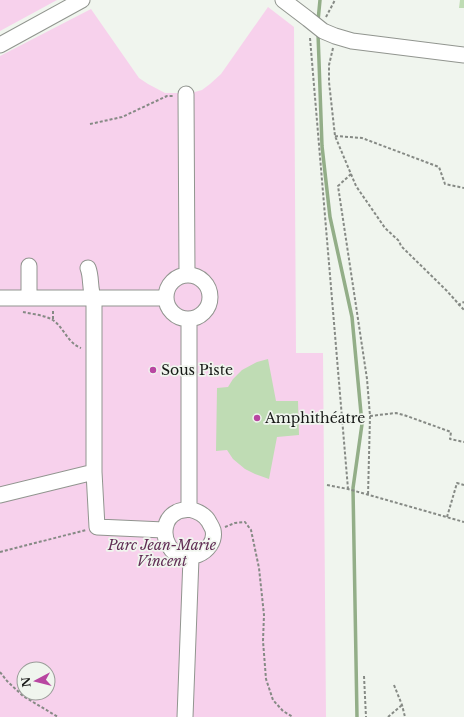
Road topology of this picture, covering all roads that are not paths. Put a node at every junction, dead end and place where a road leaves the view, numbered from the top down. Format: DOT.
graph roads {
  1 [pos="82,0"];
  2 [pos="282,0"];
  3 [pos="0,45"];
  4 [pos="464,54"];
  5 [pos="186,95"];
  6 [pos="30,266"];
  7 [pos="88,268"];
  8 [pos="188,275"];
  9 [pos="0,298"];
  10 [pos="28,298"];
  11 [pos="166,298"];
  12 [pos="94,299"];
  13 [pos="189,320"];
  14 [pos="94,472"];
  15 [pos="0,495"];
  16 [pos="189,509"];
  17 [pos="164,530"];
  18 [pos="191,558"];
  19 [pos="185,717"];
  1 -- 3 [label="street"];
  2 -- 4 [label="street"];
  5 -- 8 [label="street"];
  6 -- 10 [label="street"];
  7 -- 12 [label="street"];
  8 -- 11 [label="street"];
  8 -- 13 [label="street"];
  9 -- 10 [label="street"];
  10 -- 12 [label="street"];
  11 -- 12 [label="street"];
  11 -- 13 [label="street"];
  12 -- 14 [label="street"];
  13 -- 16 [label="street"];
  14 -- 15 [label="street"];
  14 -- 17 [label="street"];
  16 -- 17 [label="street"];
  16 -- 18 [label="street"];
  17 -- 18 [label="street"];
  18 -- 19 [label="street"];
}
